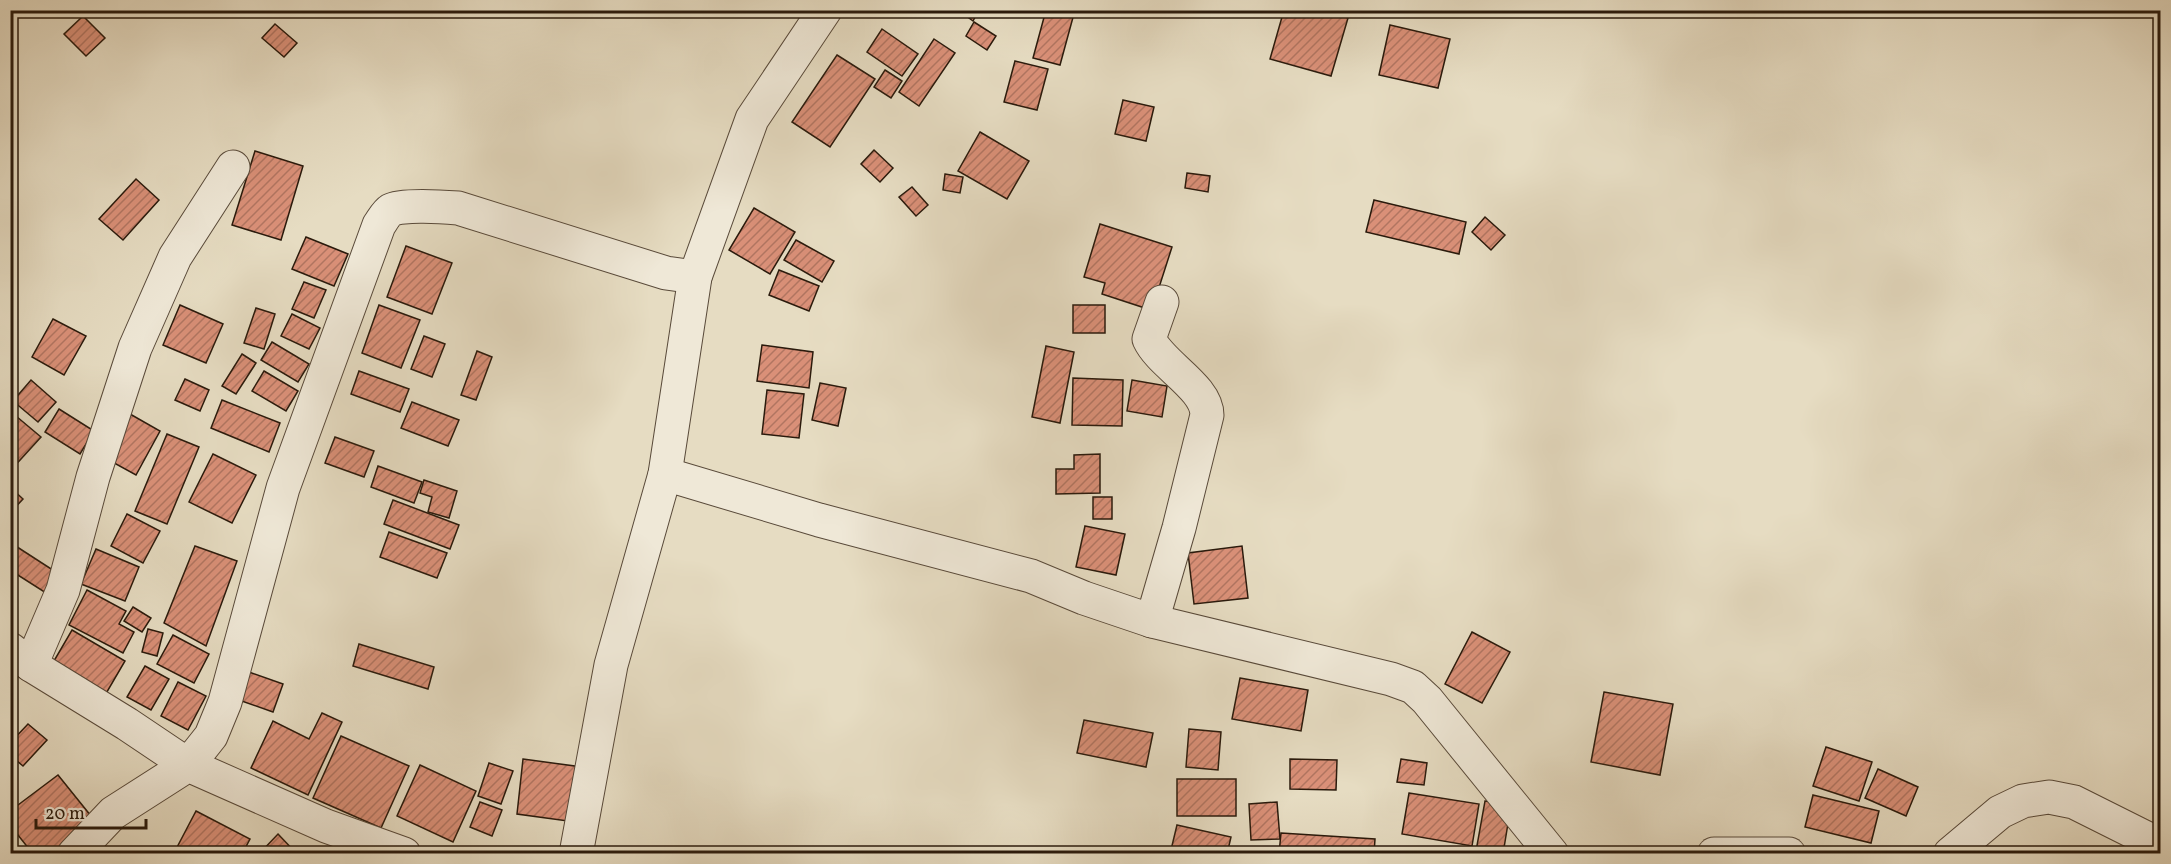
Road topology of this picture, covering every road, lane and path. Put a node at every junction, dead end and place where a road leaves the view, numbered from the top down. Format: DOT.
graph roads {
  1 [pos="825,10"];
  2 [pos="233,167"];
  3 [pos="695,277"];
  4 [pos="1162,302"];
  5 [pos="665,474"];
  6 [pos="1152,621"];
  7 [pos="21,657"];
  8 [pos="188,765"];
  9 [pos="2160,845"];
  10 [pos="74,854"];
  11 [pos="404,854"];
  12 [pos="576,854"];
  13 [pos="1552,854"];
  14 [pos="1714,854"];
  15 [pos="1789,854"];
  16 [pos="1950,854"];
  1 -- 3 [label="street"];
  2 -- 7 [label="street"];
  3 -- 5 [label="street"];
  3 -- 8 [label="street"];
  4 -- 6 [label="street"];
  5 -- 6 [label="street"];
  5 -- 12 [label="street"];
  6 -- 13 [label="street"];
  7 -- 8 [label="street"];
  8 -- 10 [label="street"];
  8 -- 11 [label="street"];
  9 -- 16 [label="street"];
  14 -- 15 [label="street"];
}
